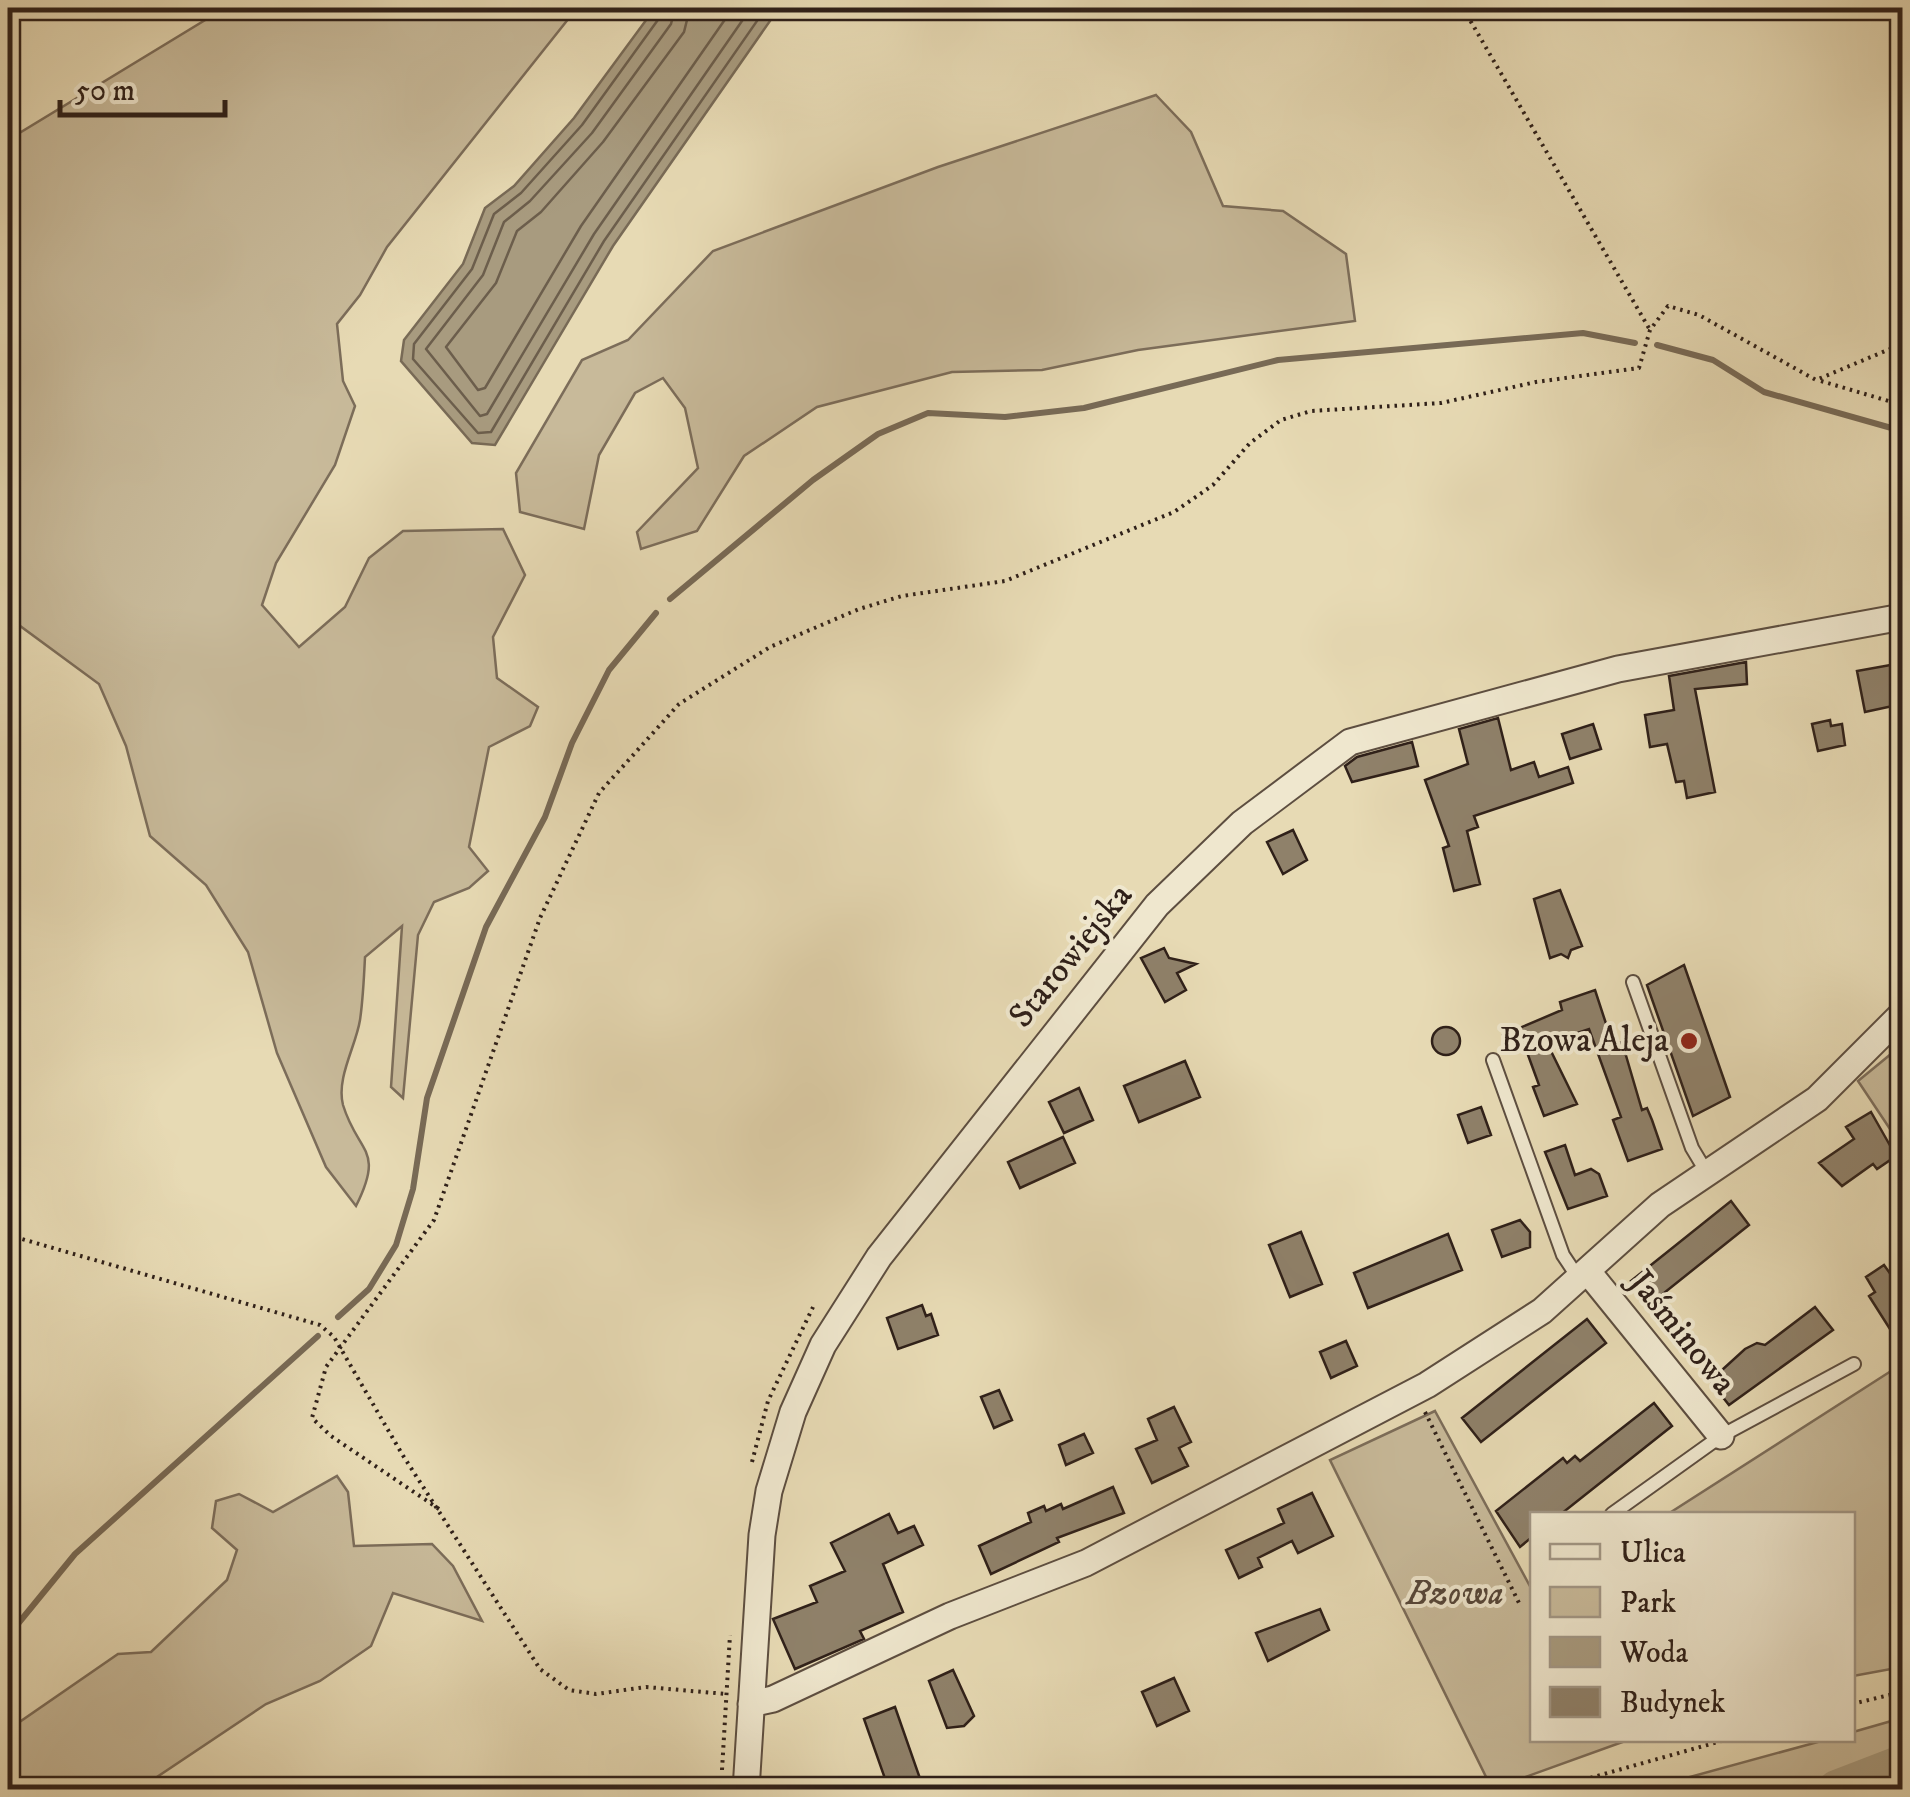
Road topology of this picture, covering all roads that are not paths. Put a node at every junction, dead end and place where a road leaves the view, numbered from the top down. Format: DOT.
graph roads {
  1 [pos="1902,616"];
  2 [pos="1632,982"];
  3 [pos="1902,1014"];
  4 [pos="1493,1060"];
  5 [pos="1708,1173"];
  6 [pos="1584,1277"];
  7 [pos="1854,1364"];
  8 [pos="1721,1436"];
  9 [pos="1615,1512"];
  10 [pos="751,1704"];
  11 [pos="746,1790"];
  1 -- 10 [label="street, Starowiejska"];
  2 -- 5 [label="lane"];
  3 -- 5 [label="street"];
  4 -- 6 [label="lane"];
  5 -- 6 [label="street"];
  6 -- 8 [label="street, Jaśminowa"];
  6 -- 10 [label="street"];
  7 -- 8 [label="lane"];
  8 -- 9 [label="lane"];
  10 -- 11 [label="street, Starowiejska"];
}
